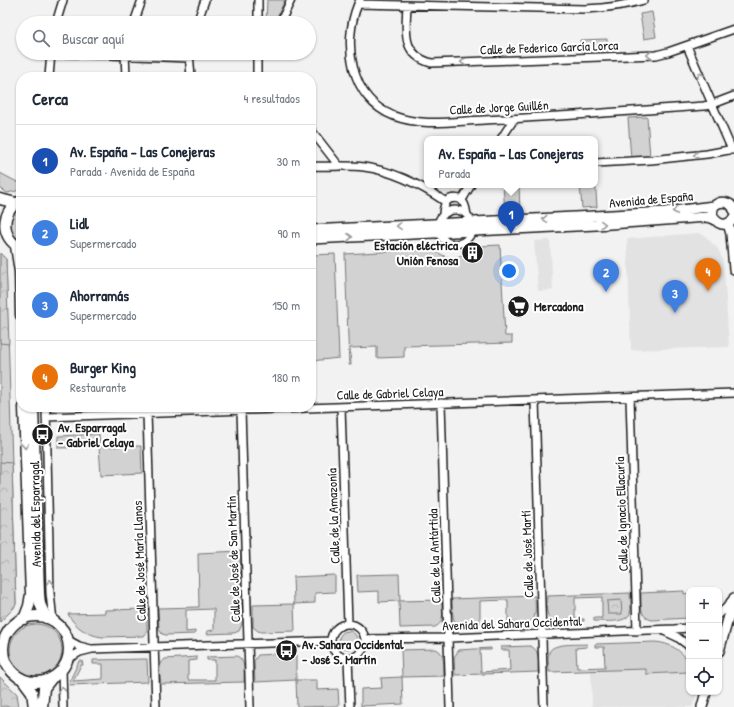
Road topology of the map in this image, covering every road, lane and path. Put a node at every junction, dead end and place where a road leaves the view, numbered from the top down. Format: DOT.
graph roads {
  1 [pos="63,0"];
  2 [pos="142,0"];
  3 [pos="205,0"];
  4 [pos="258,0"];
  5 [pos="291,0"];
  6 [pos="644,0"];
  7 [pos="359,2"];
  8 [pos="407,5"];
  9 [pos="58,16"];
  10 [pos="136,16"];
  11 [pos="199,16"];
  12 [pos="258,16"];
  13 [pos="283,16"];
  14 [pos="734,29"];
  15 [pos="686,46"];
  16 [pos="50,60"];
  17 [pos="125,60"];
  18 [pos="189,60"];
  19 [pos="257,60"];
  20 [pos="49,72"];
  21 [pos="126,72"];
  22 [pos="191,72"];
  23 [pos="257,72"];
  24 [pos="734,96"];
  25 [pos="713,104"];
  26 [pos="514,119"];
  27 [pos="316,136"];
  28 [pos="503,136"];
  29 [pos="733,150"];
  30 [pos="598,163"];
  31 [pos="316,166"];
  32 [pos="339,166"];
  33 [pos="469,188"];
  34 [pos="0,199"];
  35 [pos="462,200"];
  36 [pos="16,202"];
  37 [pos="446,202"];
  38 [pos="16,204"];
  39 [pos="714,206"];
  40 [pos="734,208"];
  41 [pos="443,215"];
  42 [pos="2,219"];
  43 [pos="714,219"];
  44 [pos="731,220"];
  45 [pos="470,223"];
  46 [pos="438,228"];
  47 [pos="316,230"];
  48 [pos="316,239"];
  49 [pos="16,244"];
  50 [pos="734,269"];
  51 [pos="734,393"];
  52 [pos="630,397"];
  53 [pos="535,400"];
  54 [pos="441,403"];
  55 [pos="341,407"];
  56 [pos="316,408"];
  57 [pos="24,412"];
  58 [pos="33,412"];
  59 [pos="46,412"];
  60 [pos="178,412"];
  61 [pos="240,412"];
  62 [pos="147,413"];
  63 [pos="46,417"];
  64 [pos="734,597"];
  65 [pos="722,611"];
  66 [pos="24,618"];
  67 [pos="49,619"];
  68 [pos="728,619"];
  69 [pos="722,623"];
  70 [pos="348,624"];
  71 [pos="686,628"];
  72 [pos="674,629"];
  73 [pos="660,630"];
  74 [pos="637,631"];
  75 [pos="686,631"];
  76 [pos="542,634"];
  77 [pos="448,638"];
  78 [pos="365,639"];
  79 [pos="68,640"];
  80 [pos="722,640"];
  81 [pos="331,642"];
  82 [pos="248,644"];
  83 [pos="686,644"];
  84 [pos="154,647"];
  85 [pos="92,649"];
  86 [pos="348,658"];
  87 [pos="68,659"];
  88 [pos="62,670"];
  89 [pos="51,679"];
  90 [pos="23,680"];
  91 [pos="705,695"];
  92 [pos="34,707"];
  93 [pos="42,707"];
  94 [pos="63,707"];
  95 [pos="156,707"];
  96 [pos="250,707"];
  97 [pos="350,707"];
  98 [pos="450,707"];
  99 [pos="544,707"];
  100 [pos="702,707"];
  1 -- 9 [label="street"];
  2 -- 10 [label="street"];
  3 -- 11 [label="street"];
  4 -- 12 [label="street"];
  5 -- 13 [label="street"];
  6 -- 8 [label="street"];
  7 -- 8 [label="street"];
  7 -- 26 [label="street, Calle de Jorge Guillén"];
  15 -- 8 [label="street, Calle de Federico García Lorca, one-way"];
  14 -- 15 [label="street, Calle de Federico García Lorca"];
  25 -- 15 [label="street, one-way"];
  16 -- 20 [label="street"];
  17 -- 21 [label="street"];
  18 -- 22 [label="street"];
  19 -- 23 [label="street"];
  24 -- 25 [label="street, Calle de Jorge Guillén"];
  25 -- 26 [label="street, Calle de Jorge Guillén"];
  25 -- 29 [label="street"];
  26 -- 28 [label="street"];
  27 -- 32 [label="street"];
  29 -- 30 [label="street, one-way"];
  31 -- 32 [label="street"];
  32 -- 37 [label="street"];
  33 -- 35 [label="street"];
  34 -- 36 [label="main road"];
  35 -- 37 [label="street"];
  35 -- 45 [label="street"];
  37 -- 41 [label="street"];
  38 -- 42 [label="main road"];
  39 -- 40 [label="street, Avenida de España"];
  39 -- 43 [label="street"];
  39 -- 45 [label="street, Avenida de España, one-way"];
  41 -- 45 [label="street, Avenida de España"];
  41 -- 46 [label="street"];
  42 -- 49 [label="main road"];
  43 -- 44 [label="street, Avenida de España"];
  45 -- 43 [label="street, Avenida de España, one-way"];
  44 -- 50 [label="street"];
  45 -- 46 [label="street, Avenida de España"];
  45 -- 46 [label="street"];
  46 -- 47 [label="street, Avenida de España, one-way"];
  48 -- 46 [label="street, Avenida de España, one-way"];
  51 -- 52 [label="street, Calle de Gabriel Celaya"];
  52 -- 53 [label="street, Calle de Gabriel Celaya"];
  52 -- 74 [label="street, Calle de Ignacio Ellacuría"];
  53 -- 54 [label="street, Calle de Gabriel Celaya"];
  53 -- 76 [label="street, Calle de José Martí"];
  54 -- 55 [label="street, Calle de Gabriel Celaya"];
  54 -- 77 [label="street, Calle de la Antártida"];
  55 -- 56 [label="street, Calle de Gabriel Celaya"];
  55 -- 70 [label="street, Calle de la Amazonía"];
  57 -- 66 [label="main road, Avenida del Esparragal, one-way"];
  58 -- 67 [label="main road, Avenida del Esparragal"];
  59 -- 63 [label="street, Avenida del Esparragal"];
  60 -- 62 [label="street, Calle de Gabriel Celaya"];
  61 -- 82 [label="street, Calle de José de San Martín"];
  62 -- 63 [label="street, Calle de Gabriel Celaya"];
  62 -- 84 [label="street, Calle de José María Llanos"];
  67 -- 63 [label="street, Avenida del Esparragal, one-way"];
  64 -- 65 [label="street"];
  64 -- 68 [label="street"];
  66 -- 67 [label="main road"];
  66 -- 90 [label="main road"];
  67 -- 79 [label="main road"];
  68 -- 69 [label="street"];
  68 -- 80 [label="street"];
  70 -- 78 [label="street"];
  70 -- 81 [label="street"];
  71 -- 72 [label="street, Avenida del Sahara Occidental"];
  72 -- 73 [label="street, Avenida del Sahara Occidental"];
  72 -- 75 [label="street, Avenida del Sahara Occidental"];
  73 -- 74 [label="street, Avenida del Sahara Occidental"];
  73 -- 83 [label="street, Avenida del Sahara Occidental"];
  74 -- 76 [label="street, Avenida del Sahara Occidental"];
  76 -- 77 [label="street, Avenida del Sahara Occidental"];
  76 -- 99 [label="street, Calle de José Martí"];
  77 -- 78 [label="street, Avenida del Sahara Occidental"];
  77 -- 98 [label="street, Calle de la Antártida"];
  78 -- 86 [label="street"];
  79 -- 85 [label="street"];
  79 -- 87 [label="main road"];
  81 -- 82 [label="street"];
  81 -- 86 [label="street"];
  82 -- 84 [label="street"];
  82 -- 96 [label="street, Calle de José de San Martín"];
  84 -- 85 [label="street"];
  84 -- 95 [label="street, Calle de José María Llanos"];
  85 -- 87 [label="street"];
  86 -- 97 [label="street"];
  87 -- 88 [label="main road"];
  88 -- 89 [label="main road"];
  94 -- 88 [label="street, one-way"];
  89 -- 90 [label="main road"];
  89 -- 93 [label="main road"];
  90 -- 92 [label="main road"];
  91 -- 100 [label="street"];
}
